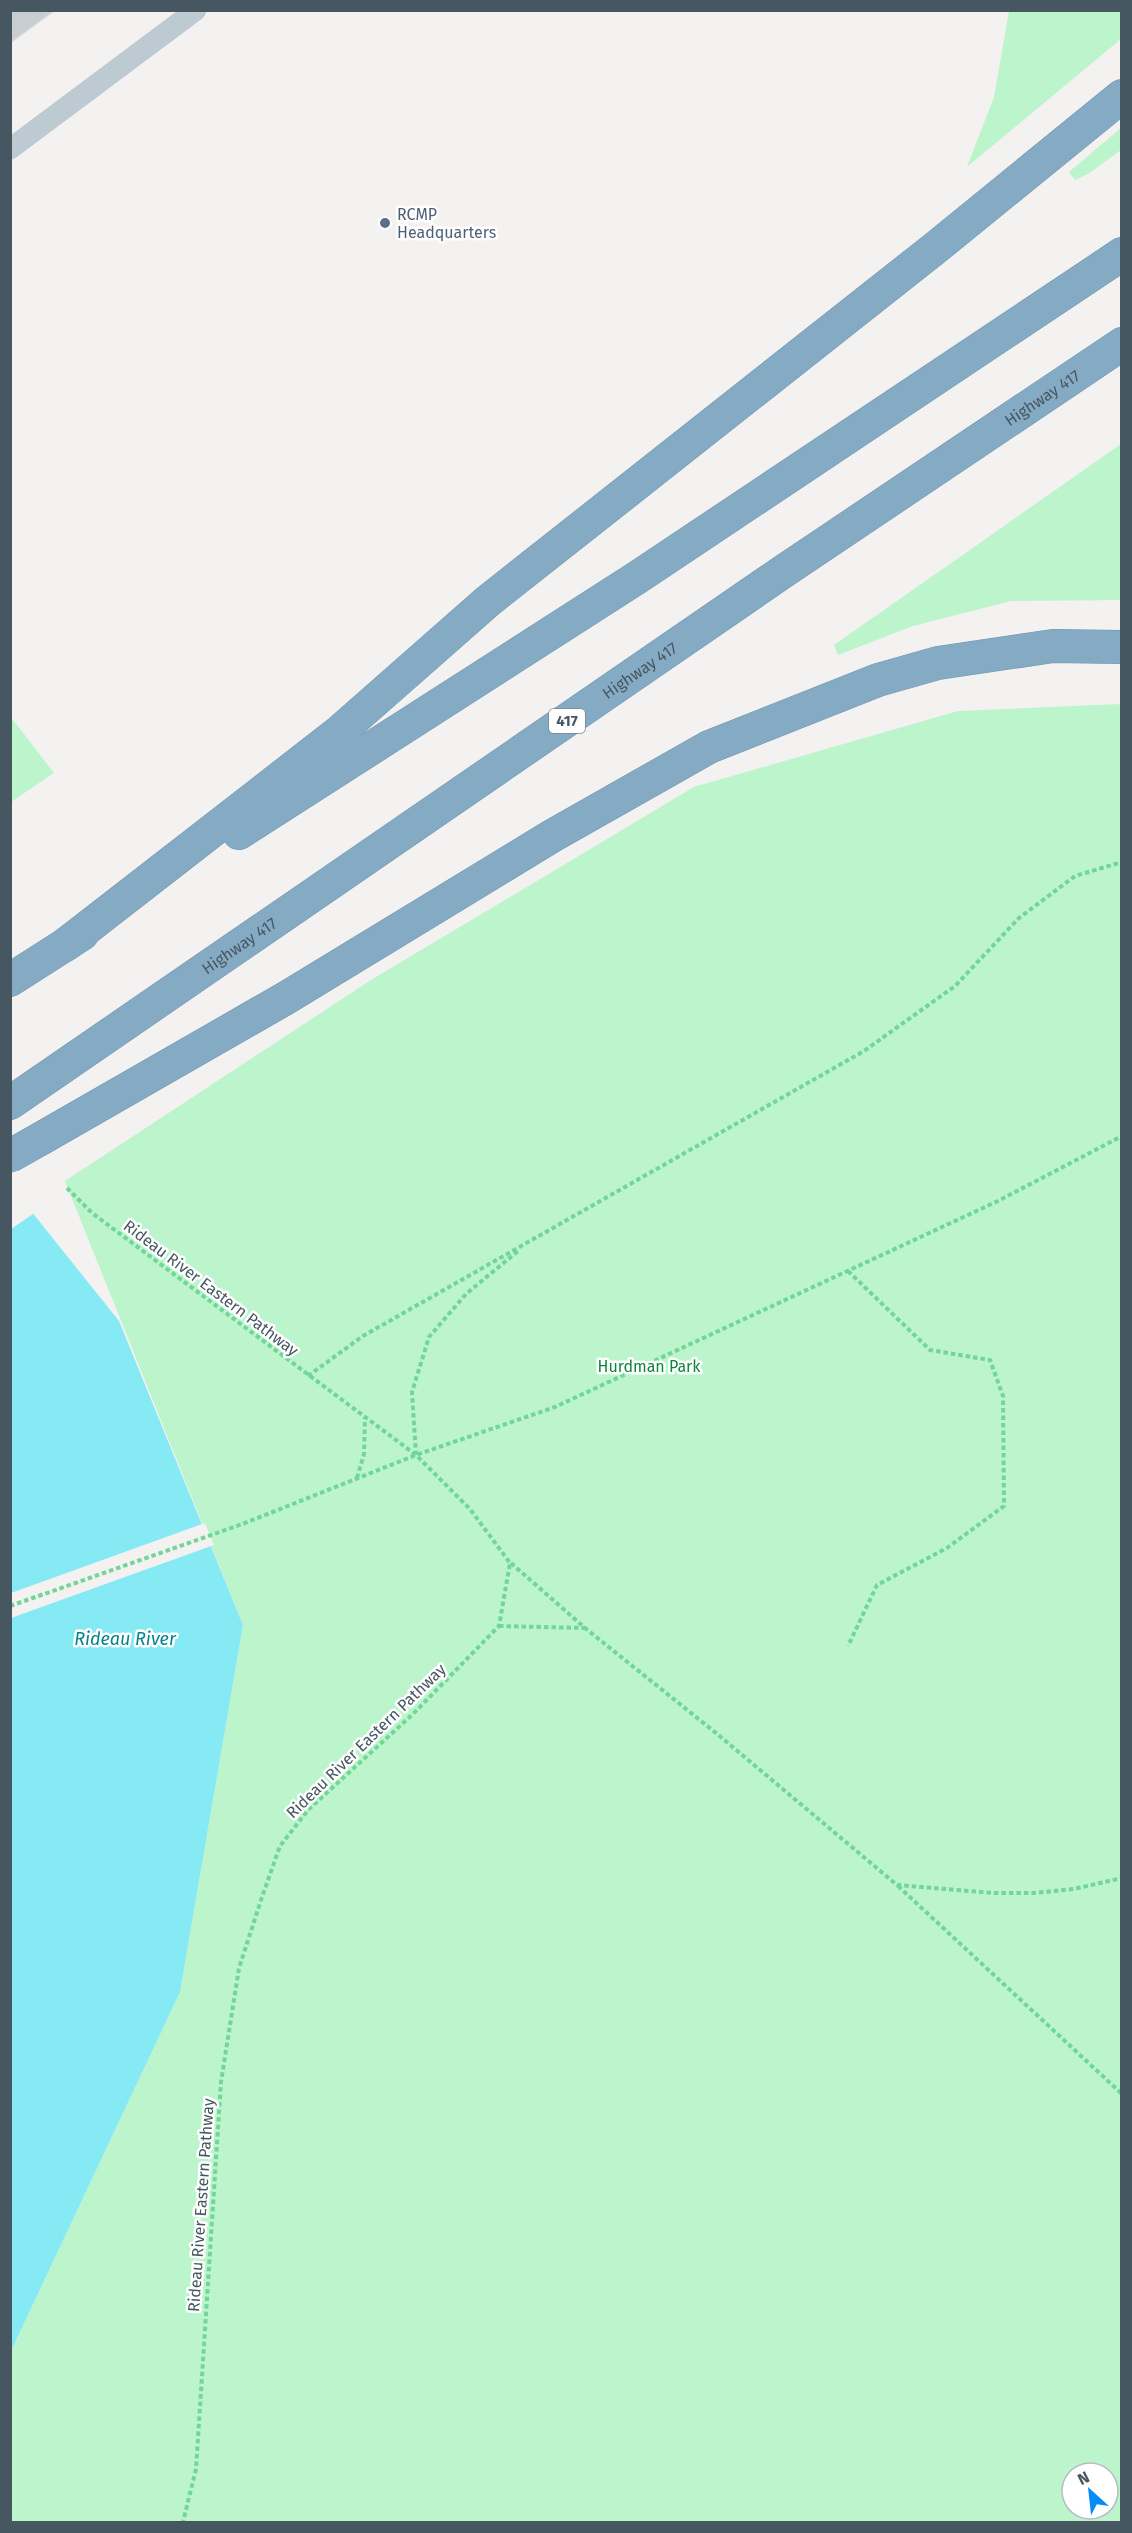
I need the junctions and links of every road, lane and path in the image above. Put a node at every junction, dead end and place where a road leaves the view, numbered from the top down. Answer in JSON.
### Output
{"nodes":[{"id":1,"x":196,"y":10,"type":"edge"},
{"id":2,"x":1122,"y":96,"type":"edge"},
{"id":3,"x":10,"y":150,"type":"edge"},
{"id":4,"x":1122,"y":254,"type":"edge"},
{"id":5,"x":1122,"y":344,"type":"edge"},
{"id":6,"x":1122,"y":647,"type":"edge"},
{"id":7,"x":1122,"y":862,"type":"edge"},
{"id":8,"x":65,"y":945,"type":"junction"},
{"id":9,"x":10,"y":980,"type":"edge"},
{"id":10,"x":13,"y":1102,"type":"edge"},
{"id":11,"x":1122,"y":1136,"type":"edge"},
{"id":12,"x":10,"y":1156,"type":"edge"},
{"id":13,"x":67,"y":1188,"type":"dead end"},
{"id":14,"x":528,"y":1243,"type":"junction"},
{"id":15,"x":848,"y":1271,"type":"junction"},
{"id":16,"x":308,"y":1376,"type":"junction"},
{"id":17,"x":365,"y":1416,"type":"junction"},
{"id":18,"x":416,"y":1455,"type":"junction"},
{"id":19,"x":357,"y":1478,"type":"junction"},
{"id":20,"x":510,"y":1563,"type":"junction"},
{"id":21,"x":10,"y":1606,"type":"edge"},
{"id":22,"x":499,"y":1626,"type":"junction"},
{"id":23,"x":585,"y":1628,"type":"junction"},
{"id":24,"x":848,"y":1646,"type":"dead end"},
{"id":25,"x":1122,"y":1878,"type":"edge"},
{"id":26,"x":897,"y":1885,"type":"junction"},
{"id":27,"x":1122,"y":2094,"type":"edge"},
{"id":28,"x":183,"y":2523,"type":"edge"}],
"edges":[{"from":1,"to":3,"type":"lane"},
{"from":2,"to":8,"type":"highway"},
{"from":4,"to":8,"type":"highway"},
{"from":5,"to":10,"type":"highway","name":"Highway 417","number":"417"},
{"from":6,"to":12,"type":"highway","bridge":true},
{"from":7,"to":14,"type":"path"},
{"from":8,"to":9,"type":"highway"},
{"from":11,"to":15,"type":"path"},
{"from":13,"to":16,"type":"path","name":"Rideau River Eastern Pathway"},
{"from":14,"to":16,"type":"path"},
{"from":14,"to":18,"type":"path"},
{"from":15,"to":18,"type":"path"},
{"from":15,"to":24,"type":"path"},
{"from":16,"to":17,"type":"path","name":"Rideau River Eastern Pathway"},
{"from":17,"to":18,"type":"path","name":"Rideau River Eastern Pathway"},
{"from":17,"to":19,"type":"path"},
{"from":18,"to":19,"type":"path"},
{"from":18,"to":20,"type":"path","name":"Rideau River Eastern Pathway"},
{"from":19,"to":21,"type":"path"},
{"from":20,"to":22,"type":"path"},
{"from":20,"to":23,"type":"path","name":"Rideau River Eastern Pathway"},
{"from":22,"to":23,"type":"path"},
{"from":22,"to":28,"type":"path","name":"Rideau River Eastern Pathway"},
{"from":23,"to":26,"type":"path","name":"Rideau River Eastern Pathway"},
{"from":25,"to":26,"type":"path"},
{"from":26,"to":27,"type":"path","name":"Rideau River Eastern Pathway"}]}
